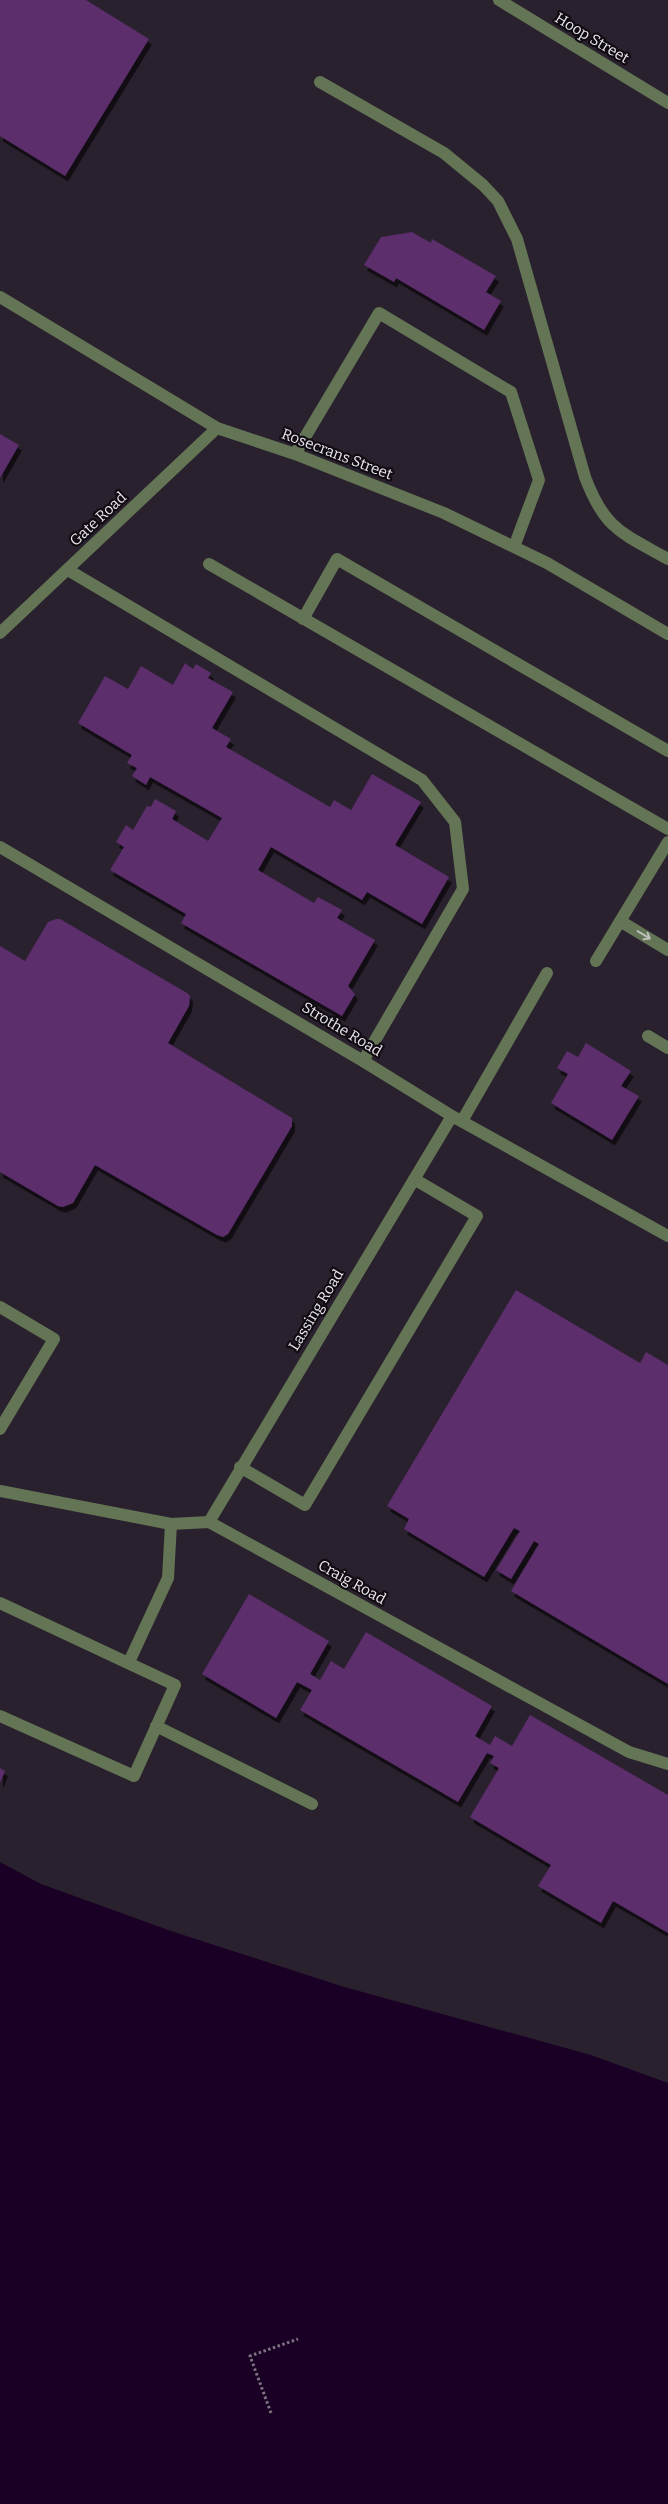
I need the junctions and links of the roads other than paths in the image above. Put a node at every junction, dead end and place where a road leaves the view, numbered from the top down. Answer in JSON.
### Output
{"nodes":[{"id":1,"x":499,"y":0,"type":"edge"},
{"id":2,"x":320,"y":82,"type":"dead end"},
{"id":3,"x":668,"y":103,"type":"edge"},
{"id":4,"x":0,"y":297,"type":"edge"},
{"id":5,"x":217,"y":428,"type":"junction"},
{"id":6,"x":294,"y":454,"type":"junction"},
{"id":7,"x":514,"y":546,"type":"junction"},
{"id":8,"x":668,"y":559,"type":"edge"},
{"id":9,"x":209,"y":564,"type":"dead end"},
{"id":10,"x":68,"y":570,"type":"junction"},
{"id":11,"x":303,"y":619,"type":"junction"},
{"id":12,"x":0,"y":633,"type":"edge"},
{"id":13,"x":668,"y":634,"type":"edge"},
{"id":14,"x":668,"y":751,"type":"edge"},
{"id":15,"x":668,"y":829,"type":"edge"},
{"id":16,"x":668,"y":842,"type":"edge"},
{"id":17,"x":0,"y":847,"type":"edge"},
{"id":18,"x":620,"y":921,"type":"junction"},
{"id":19,"x":668,"y":950,"type":"edge"},
{"id":20,"x":596,"y":961,"type":"dead end"},
{"id":21,"x":547,"y":973,"type":"dead end"},
{"id":22,"x":648,"y":1036,"type":"dead end"},
{"id":23,"x":668,"y":1048,"type":"edge"},
{"id":24,"x":363,"y":1061,"type":"junction"},
{"id":25,"x":457,"y":1118,"type":"junction"},
{"id":26,"x":414,"y":1179,"type":"junction"},
{"id":27,"x":668,"y":1236,"type":"edge"},
{"id":28,"x":0,"y":1307,"type":"edge"},
{"id":29,"x":0,"y":1429,"type":"edge"},
{"id":30,"x":240,"y":1468,"type":"junction"},
{"id":31,"x":0,"y":1491,"type":"edge"},
{"id":32,"x":209,"y":1522,"type":"junction"},
{"id":33,"x":171,"y":1524,"type":"junction"},
{"id":34,"x":0,"y":1603,"type":"edge"},
{"id":35,"x":129,"y":1662,"type":"junction"},
{"id":36,"x":0,"y":1716,"type":"edge"},
{"id":37,"x":156,"y":1726,"type":"junction"},
{"id":38,"x":668,"y":1764,"type":"edge"},
{"id":39,"x":312,"y":1804,"type":"dead end"}],
"edges":[{"from":1,"to":3,"type":"street","name":"Hoop Street"},
{"from":2,"to":8,"type":"street"},
{"from":4,"to":5,"type":"street","name":"Rosecrans Street"},
{"from":5,"to":6,"type":"street","name":"Rosecrans Street"},
{"from":5,"to":10,"type":"street","name":"Gate Road"},
{"from":6,"to":7,"type":"street","name":"Rosecrans Street"},
{"from":6,"to":7,"type":"street"},
{"from":7,"to":13,"type":"street","name":"Rosecrans Street"},
{"from":9,"to":11,"type":"street"},
{"from":10,"to":12,"type":"street","name":"Gate Road"},
{"from":10,"to":24,"type":"street"},
{"from":11,"to":14,"type":"street"},
{"from":11,"to":15,"type":"street"},
{"from":16,"to":18,"type":"street"},
{"from":17,"to":24,"type":"street","name":"Strothe Road"},
{"from":18,"to":19,"type":"street","one_way":true},
{"from":18,"to":20,"type":"street"},
{"from":21,"to":25,"type":"street","name":"Lassing Road"},
{"from":22,"to":23,"type":"street"},
{"from":24,"to":25,"type":"street","name":"Strothe Road"},
{"from":25,"to":26,"type":"street","name":"Lassing Road"},
{"from":25,"to":27,"type":"street","name":"Strothe Road"},
{"from":26,"to":30,"type":"street","name":"Lassing Road"},
{"from":26,"to":30,"type":"street"},
{"from":28,"to":29,"type":"street"},
{"from":30,"to":32,"type":"street","name":"Lassing Road"},
{"from":31,"to":33,"type":"street"},
{"from":32,"to":33,"type":"street"},
{"from":32,"to":38,"type":"street","name":"Craig Road"},
{"from":33,"to":35,"type":"street"},
{"from":34,"to":35,"type":"street"},
{"from":35,"to":37,"type":"street"},
{"from":36,"to":37,"type":"street"},
{"from":37,"to":39,"type":"street"}]}
